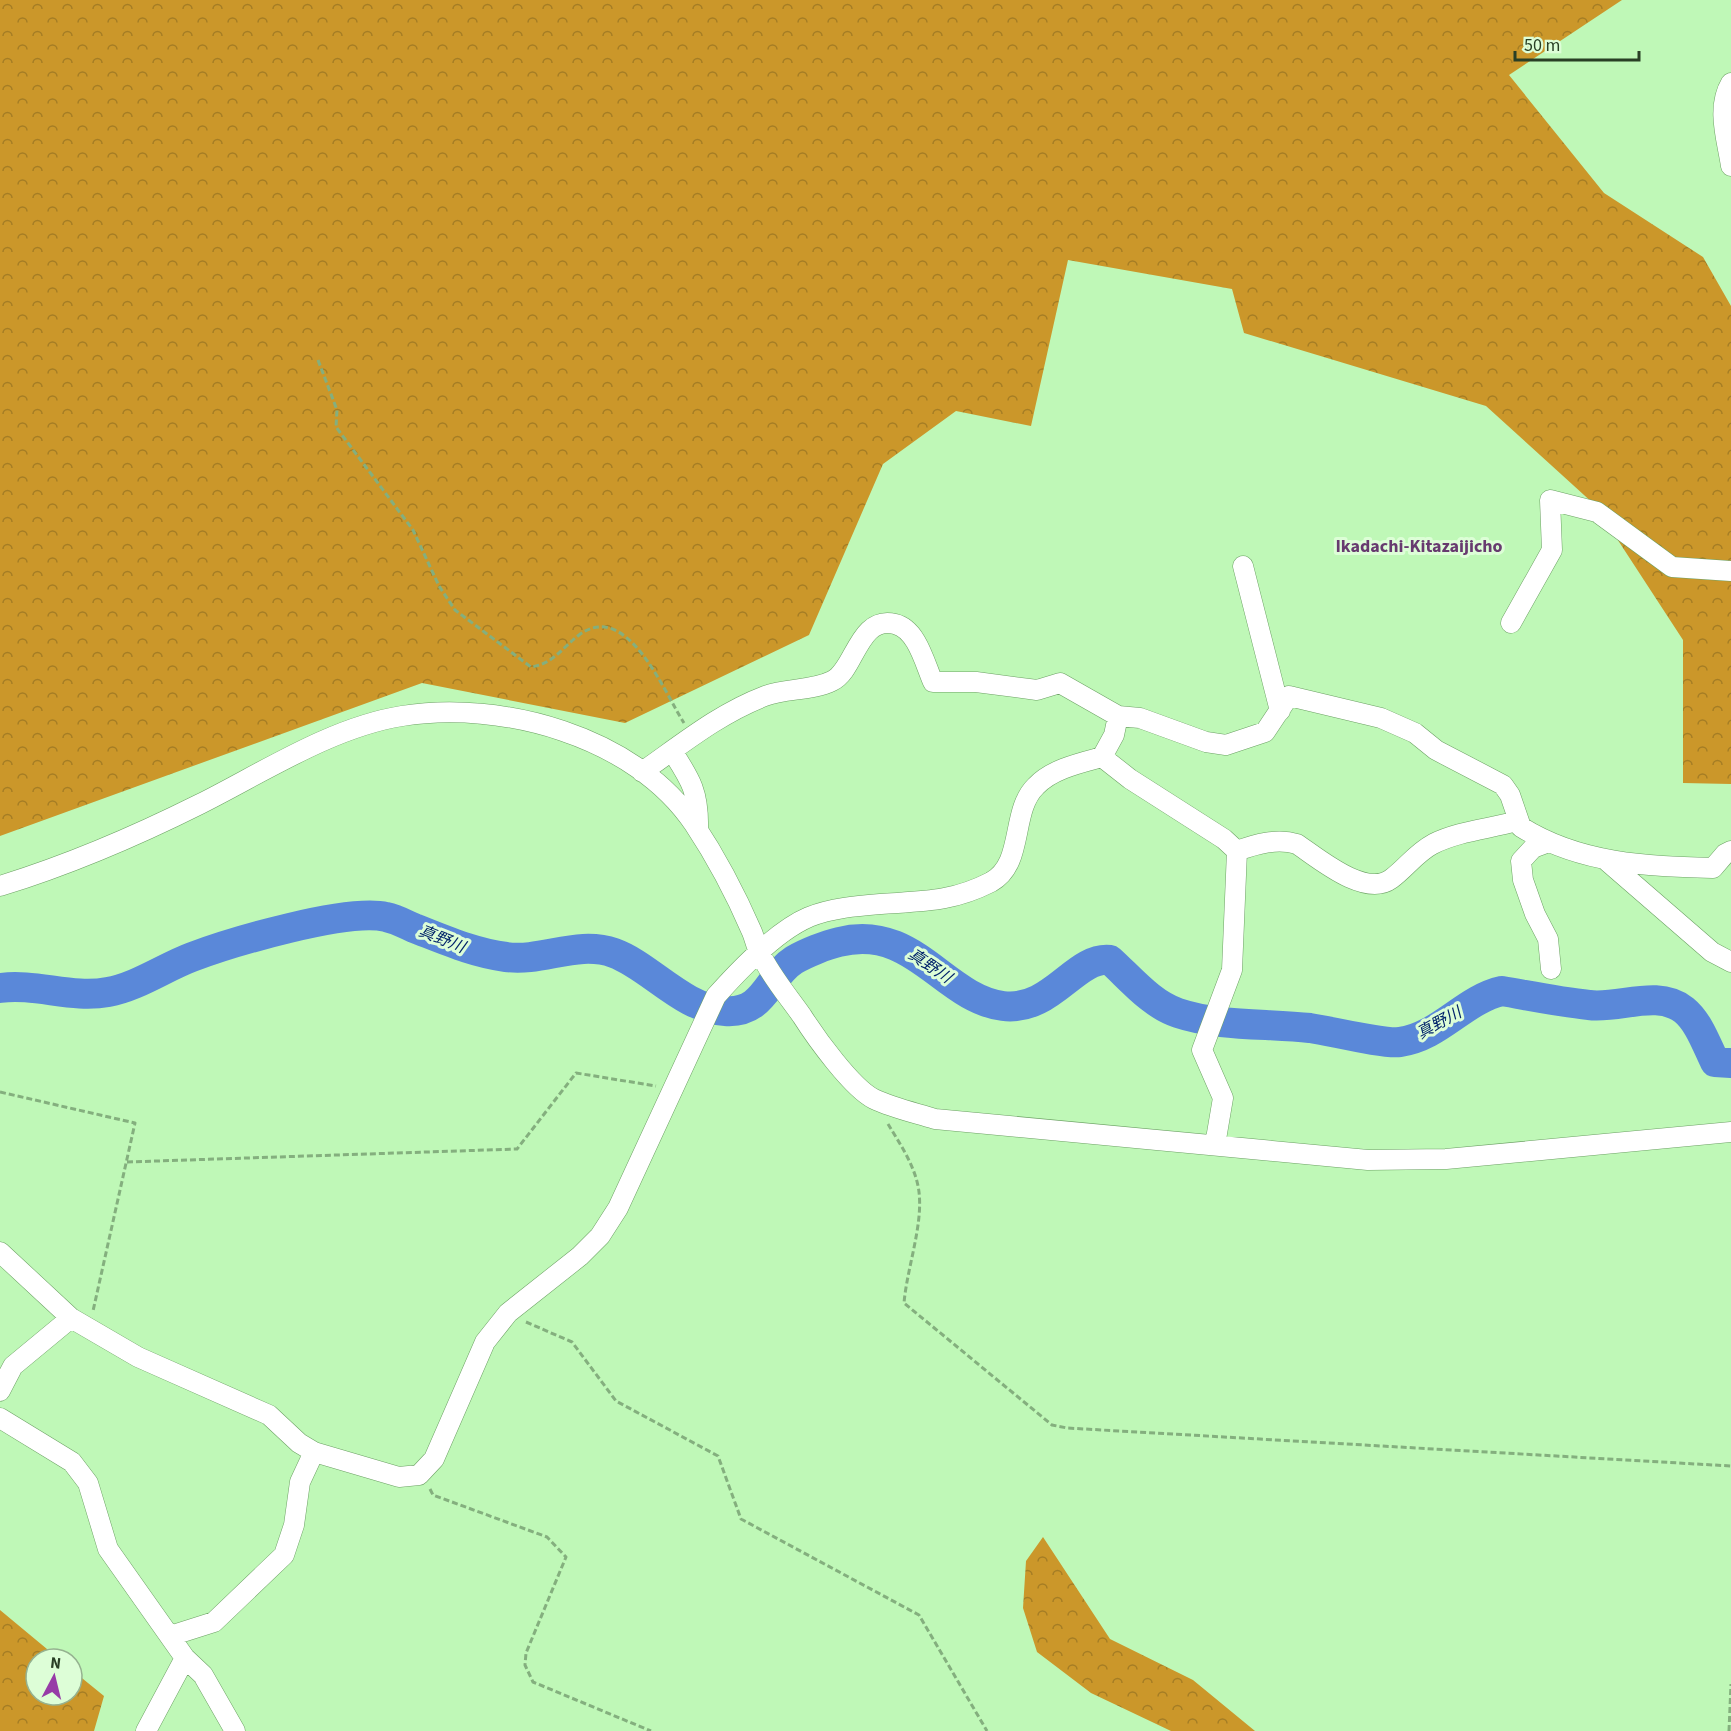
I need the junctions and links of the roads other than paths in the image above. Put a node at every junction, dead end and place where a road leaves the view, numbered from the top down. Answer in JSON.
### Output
{"nodes":[{"id":1,"x":1731,"y":83,"type":"edge"},
{"id":2,"x":1731,"y":166,"type":"edge"},
{"id":3,"x":1243,"y":566,"type":"dead end"},
{"id":4,"x":1731,"y":571,"type":"edge"},
{"id":5,"x":1511,"y":623,"type":"dead end"},
{"id":6,"x":1280,"y":711,"type":"junction"},
{"id":7,"x":1118,"y":716,"type":"junction"},
{"id":8,"x":672,"y":751,"type":"junction"},
{"id":9,"x":1102,"y":757,"type":"junction"},
{"id":10,"x":642,"y":772,"type":"junction"},
{"id":11,"x":1517,"y":821,"type":"junction"},
{"id":12,"x":698,"y":830,"type":"junction"},
{"id":13,"x":1549,"y":842,"type":"junction"},
{"id":14,"x":1237,"y":851,"type":"junction"},
{"id":15,"x":1731,"y":851,"type":"edge"},
{"id":16,"x":1607,"y":861,"type":"junction"},
{"id":17,"x":0,"y":886,"type":"edge"},
{"id":18,"x":760,"y":954,"type":"junction"},
{"id":19,"x":1731,"y":962,"type":"edge"},
{"id":20,"x":1551,"y":969,"type":"dead end"},
{"id":21,"x":1731,"y":1131,"type":"edge"},
{"id":22,"x":1215,"y":1145,"type":"junction"},
{"id":23,"x":0,"y":1252,"type":"edge"},
{"id":24,"x":71,"y":1318,"type":"junction"},
{"id":25,"x":0,"y":1391,"type":"edge"},
{"id":26,"x":4,"y":1425,"type":"edge"},
{"id":27,"x":314,"y":1452,"type":"junction"},
{"id":28,"x":170,"y":1636,"type":"junction"},
{"id":29,"x":184,"y":1658,"type":"junction"},
{"id":30,"x":146,"y":1731,"type":"edge"},
{"id":31,"x":235,"y":1731,"type":"edge"}],
"edges":[{"from":1,"to":2,"type":"street"},
{"from":3,"to":6,"type":"street"},
{"from":4,"to":5,"type":"street"},
{"from":6,"to":7,"type":"street"},
{"from":6,"to":11,"type":"street"},
{"from":7,"to":8,"type":"street"},
{"from":7,"to":9,"type":"street"},
{"from":8,"to":10,"type":"street"},
{"from":8,"to":12,"type":"street"},
{"from":9,"to":14,"type":"street"},
{"from":9,"to":18,"type":"street"},
{"from":10,"to":12,"type":"street"},
{"from":10,"to":17,"type":"street"},
{"from":11,"to":13,"type":"street"},
{"from":11,"to":14,"type":"street"},
{"from":12,"to":18,"type":"street"},
{"from":13,"to":16,"type":"street"},
{"from":13,"to":20,"type":"street"},
{"from":14,"to":22,"type":"street"},
{"from":15,"to":16,"type":"street"},
{"from":16,"to":19,"type":"street"},
{"from":18,"to":22,"type":"street"},
{"from":18,"to":27,"type":"street"},
{"from":21,"to":22,"type":"street"},
{"from":23,"to":24,"type":"street"},
{"from":24,"to":25,"type":"street"},
{"from":24,"to":27,"type":"street"},
{"from":26,"to":28,"type":"street"},
{"from":27,"to":28,"type":"street"},
{"from":28,"to":29,"type":"street"},
{"from":29,"to":30,"type":"street"},
{"from":29,"to":31,"type":"street"}]}
